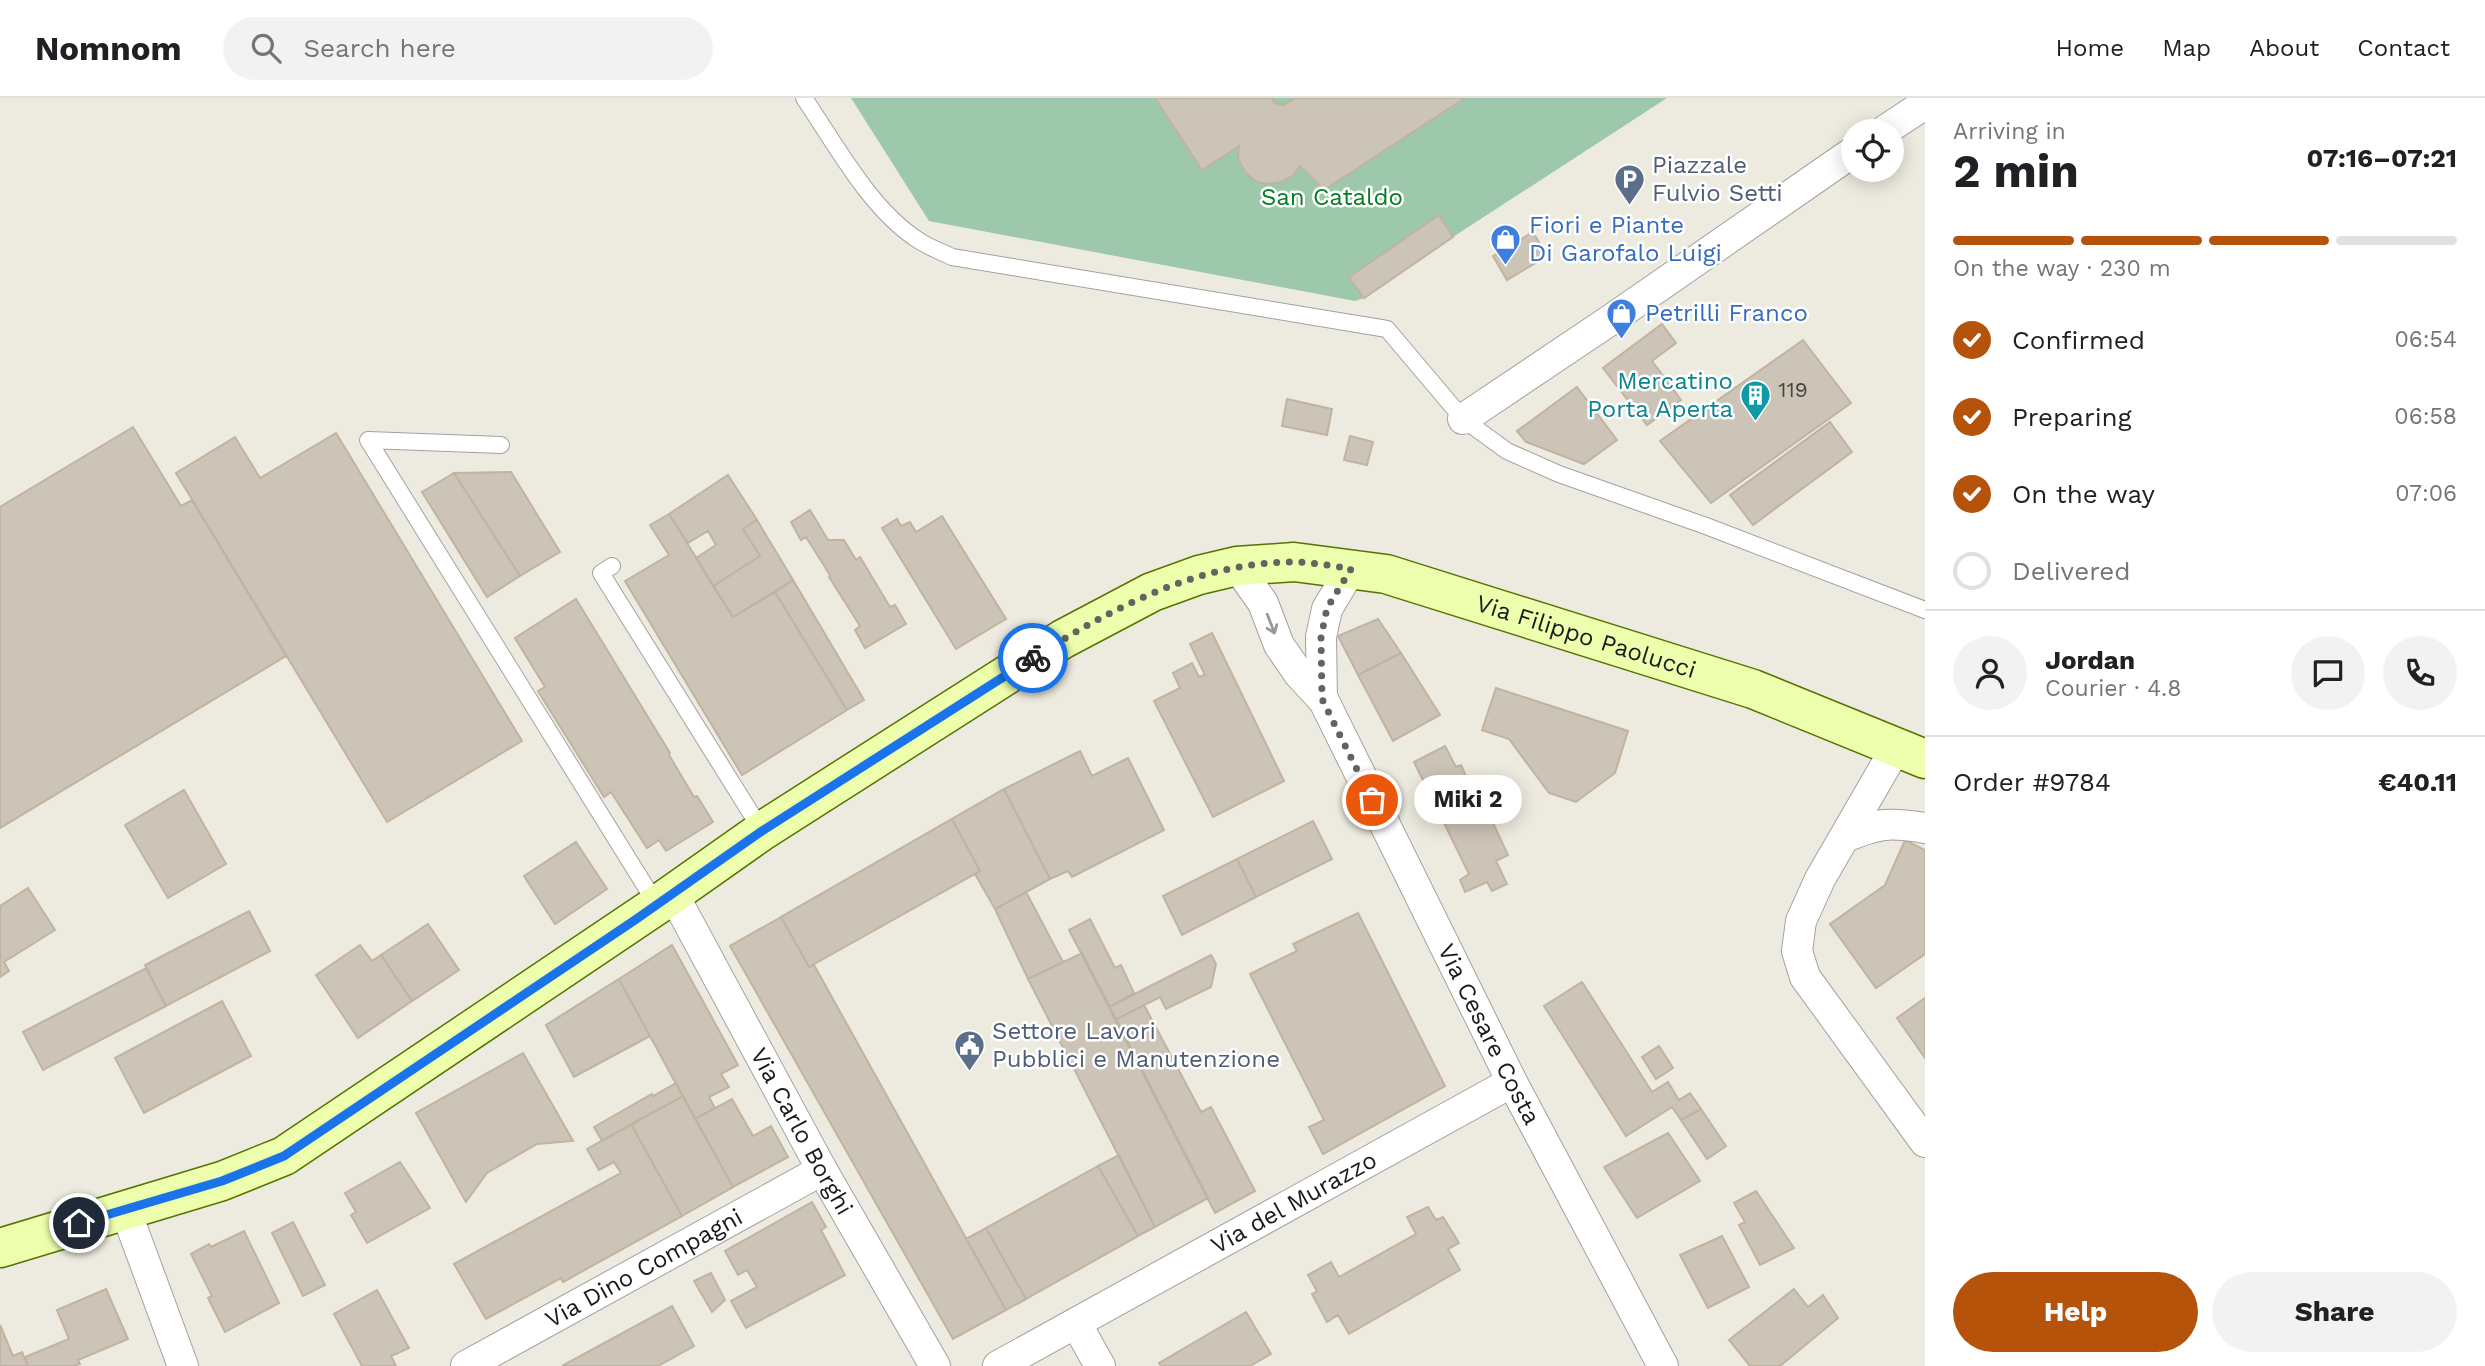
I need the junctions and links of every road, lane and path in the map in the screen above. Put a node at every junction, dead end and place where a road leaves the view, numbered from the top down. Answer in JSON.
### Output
{"nodes":[{"id":1,"x":804,"y":98,"type":"edge"},
{"id":2,"x":1925,"y":104,"type":"edge"},
{"id":3,"x":1902,"y":119,"type":"edge"},
{"id":4,"x":1841,"y":160,"type":"edge"},
{"id":5,"x":1463,"y":419,"type":"junction"},
{"id":6,"x":501,"y":445,"type":"dead end"},
{"id":7,"x":612,"y":566,"type":"dead end"},
{"id":8,"x":1237,"y":566,"type":"junction"},
{"id":9,"x":1351,"y":569,"type":"junction"},
{"id":10,"x":1925,"y":610,"type":"edge"},
{"id":11,"x":1322,"y":699,"type":"junction"},
{"id":12,"x":1911,"y":753,"type":"edge"},
{"id":13,"x":1925,"y":828,"type":"edge"},
{"id":14,"x":762,"y":831,"type":"junction"},
{"id":15,"x":1845,"y":837,"type":"junction"},
{"id":16,"x":665,"y":900,"type":"junction"},
{"id":17,"x":1512,"y":1082,"type":"junction"},
{"id":18,"x":1925,"y":1142,"type":"edge"},
{"id":19,"x":822,"y":1170,"type":"junction"},
{"id":20,"x":125,"y":1209,"type":"junction"},
{"id":21,"x":3,"y":1238,"type":"edge"},
{"id":22,"x":1076,"y":1323,"type":"junction"},
{"id":23,"x":183,"y":1366,"type":"edge"},
{"id":24,"x":466,"y":1366,"type":"edge"},
{"id":25,"x":934,"y":1366,"type":"edge"},
{"id":26,"x":998,"y":1366,"type":"edge"},
{"id":27,"x":1100,"y":1366,"type":"edge"},
{"id":28,"x":1663,"y":1366,"type":"edge"}],
"edges":[{"from":1,"to":5,"type":"lane"},
{"from":2,"to":3,"type":"street"},
{"from":4,"to":5,"type":"street"},
{"from":5,"to":10,"type":"lane"},
{"from":6,"to":16,"type":"lane"},
{"from":7,"to":14,"type":"lane"},
{"from":8,"to":9,"type":"street","name":"Via Filippo Paolucci"},
{"from":8,"to":11,"type":"street","name":"Via Cesare Costa","one_way":true},
{"from":8,"to":14,"type":"street","name":"Via Filippo Paolucci"},
{"from":9,"to":11,"type":"street","name":"Via Cesare Costa"},
{"from":9,"to":12,"type":"street","name":"Via Filippo Paolucci"},
{"from":11,"to":17,"type":"street","name":"Via Cesare Costa"},
{"from":12,"to":15,"type":"street"},
{"from":13,"to":15,"type":"street"},
{"from":14,"to":16,"type":"street","name":"Via Filippo Paolucci"},
{"from":15,"to":18,"type":"street"},
{"from":16,"to":19,"type":"street","name":"Via Carlo Borghi"},
{"from":16,"to":20,"type":"street","name":"Via Filippo Paolucci"},
{"from":17,"to":22,"type":"street","name":"Via del Murazzo"},
{"from":17,"to":28,"type":"street","name":"Via Cesare Costa"},
{"from":19,"to":24,"type":"street","name":"Via Dino Compagni"},
{"from":19,"to":25,"type":"street","name":"Via Carlo Borghi"},
{"from":20,"to":21,"type":"street","name":"Via Filippo Paolucci"},
{"from":20,"to":23,"type":"street"},
{"from":22,"to":26,"type":"street","name":"Via del Murazzo"},
{"from":22,"to":27,"type":"street"}]}
